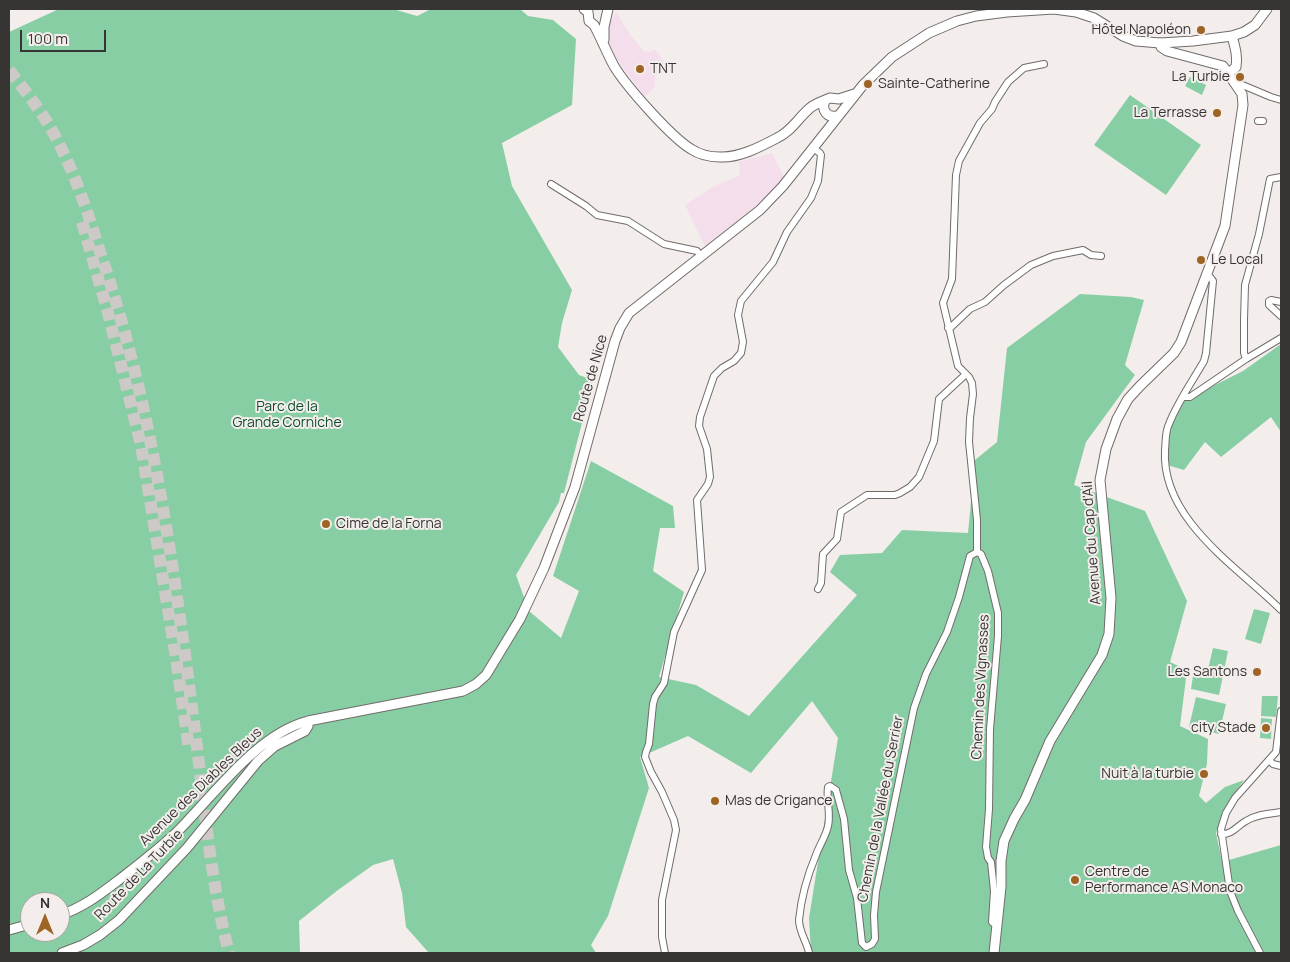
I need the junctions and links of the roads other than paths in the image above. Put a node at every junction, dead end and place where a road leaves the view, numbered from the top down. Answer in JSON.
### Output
{"nodes":[{"id":1,"x":1267,"y":9,"type":"edge"},
{"id":2,"x":587,"y":10,"type":"edge"},
{"id":3,"x":1060,"y":10,"type":"edge"},
{"id":4,"x":606,"y":13,"type":"edge"},
{"id":5,"x":594,"y":25,"type":"junction"},
{"id":6,"x":1232,"y":36,"type":"junction"},
{"id":7,"x":604,"y":42,"type":"junction"},
{"id":8,"x":1160,"y":43,"type":"junction"},
{"id":9,"x":1044,"y":64,"type":"dead end"},
{"id":10,"x":1227,"y":71,"type":"junction"},
{"id":11,"x":1236,"y":85,"type":"junction"},
{"id":12,"x":857,"y":92,"type":"junction"},
{"id":13,"x":839,"y":99,"type":"junction"},
{"id":14,"x":1281,"y":100,"type":"edge"},
{"id":15,"x":843,"y":108,"type":"junction"},
{"id":16,"x":828,"y":110,"type":"junction"},
{"id":17,"x":813,"y":148,"type":"junction"},
{"id":18,"x":1281,"y":177,"type":"edge"},
{"id":19,"x":551,"y":184,"type":"dead end"},
{"id":20,"x":701,"y":256,"type":"junction"},
{"id":21,"x":1101,"y":256,"type":"dead end"},
{"id":22,"x":1207,"y":275,"type":"junction"},
{"id":23,"x":1281,"y":302,"type":"edge"},
{"id":24,"x":1281,"y":316,"type":"edge"},
{"id":25,"x":948,"y":328,"type":"junction"},
{"id":26,"x":1281,"y":338,"type":"edge"},
{"id":27,"x":1246,"y":358,"type":"junction"},
{"id":28,"x":966,"y":374,"type":"junction"},
{"id":29,"x":1184,"y":396,"type":"junction"},
{"id":30,"x":977,"y":552,"type":"junction"},
{"id":31,"x":818,"y":589,"type":"dead end"},
{"id":32,"x":1281,"y":610,"type":"edge"},
{"id":33,"x":463,"y":691,"type":"joint"},
{"id":34,"x":1281,"y":712,"type":"edge"},
{"id":35,"x":308,"y":721,"type":"junction"},
{"id":36,"x":1269,"y":760,"type":"junction"},
{"id":37,"x":1281,"y":766,"type":"edge"},
{"id":38,"x":1281,"y":812,"type":"edge"},
{"id":39,"x":1221,"y":834,"type":"junction"},
{"id":40,"x":1001,"y":861,"type":"junction"},
{"id":41,"x":991,"y":862,"type":"junction"},
{"id":42,"x":70,"y":911,"type":"edge"},
{"id":43,"x":996,"y":925,"type":"junction"},
{"id":44,"x":62,"y":953,"type":"edge"},
{"id":45,"x":665,"y":953,"type":"edge"},
{"id":46,"x":808,"y":953,"type":"edge"},
{"id":47,"x":994,"y":953,"type":"edge"},
{"id":48,"x":1260,"y":953,"type":"edge"}],
"edges":[{"from":1,"to":6,"type":"main road"},
{"from":2,"to":5,"type":"main road"},
{"from":3,"to":8,"type":"main road"},
{"from":3,"to":12,"type":"main road"},
{"from":4,"to":5,"type":"main road"},
{"from":4,"to":7,"type":"main road"},
{"from":5,"to":7,"type":"main road"},
{"from":6,"to":8,"type":"main road"},
{"from":6,"to":10,"type":"main road"},
{"from":7,"to":16,"type":"main road"},
{"from":8,"to":10,"type":"main road"},
{"from":9,"to":25,"type":"street","name":"Chemin des Vignasses"},
{"from":10,"to":11,"type":"main road","name":"Avenue du Cap d'Ail"},
{"from":11,"to":14,"type":"street"},
{"from":11,"to":22,"type":"main road","name":"Avenue du Cap d'Ail"},
{"from":12,"to":13,"type":"main road"},
{"from":12,"to":15,"type":"main road"},
{"from":13,"to":15,"type":"main road"},
{"from":13,"to":16,"type":"main road"},
{"from":15,"to":16,"type":"main road","name":"Route de Nice"},
{"from":16,"to":17,"type":"main road","name":"Route de Nice"},
{"from":17,"to":20,"type":"main road","name":"Route de Nice"},
{"from":17,"to":45,"type":"street"},
{"from":18,"to":27,"type":"street"},
{"from":19,"to":20,"type":"street"},
{"from":20,"to":33,"type":"main road","name":"Route de Nice"},
{"from":21,"to":25,"type":"street"},
{"from":22,"to":29,"type":"street"},
{"from":22,"to":40,"type":"main road","name":"Avenue du Cap d'Ail"},
{"from":23,"to":24,"type":"street"},
{"from":25,"to":28,"type":"street","name":"Chemin des Vignasses"},
{"from":26,"to":27,"type":"street"},
{"from":27,"to":29,"type":"street"},
{"from":28,"to":30,"type":"street","name":"Chemin des Vignasses"},
{"from":28,"to":31,"type":"street"},
{"from":29,"to":32,"type":"street"},
{"from":30,"to":41,"type":"street","name":"Chemin des Vignasses"},
{"from":30,"to":46,"type":"street","name":"Chemin de la Vallée du Serrier"},
{"from":33,"to":35,"type":"main road","name":"Avenue des Diables Bleus"},
{"from":34,"to":36,"type":"street"},
{"from":35,"to":42,"type":"main road","name":"Avenue des Diables Bleus"},
{"from":35,"to":44,"type":"main road","name":"Route de La Turbie"},
{"from":36,"to":37,"type":"street"},
{"from":36,"to":39,"type":"street"},
{"from":38,"to":39,"type":"street"},
{"from":39,"to":48,"type":"street"},
{"from":40,"to":41,"type":"street"},
{"from":40,"to":43,"type":"main road","name":"Avenue du Cap d'Ail"},
{"from":41,"to":43,"type":"street","name":"Chemin des Vignasses"},
{"from":43,"to":47,"type":"main road","name":"Avenue du Cap d'Ail"}]}
